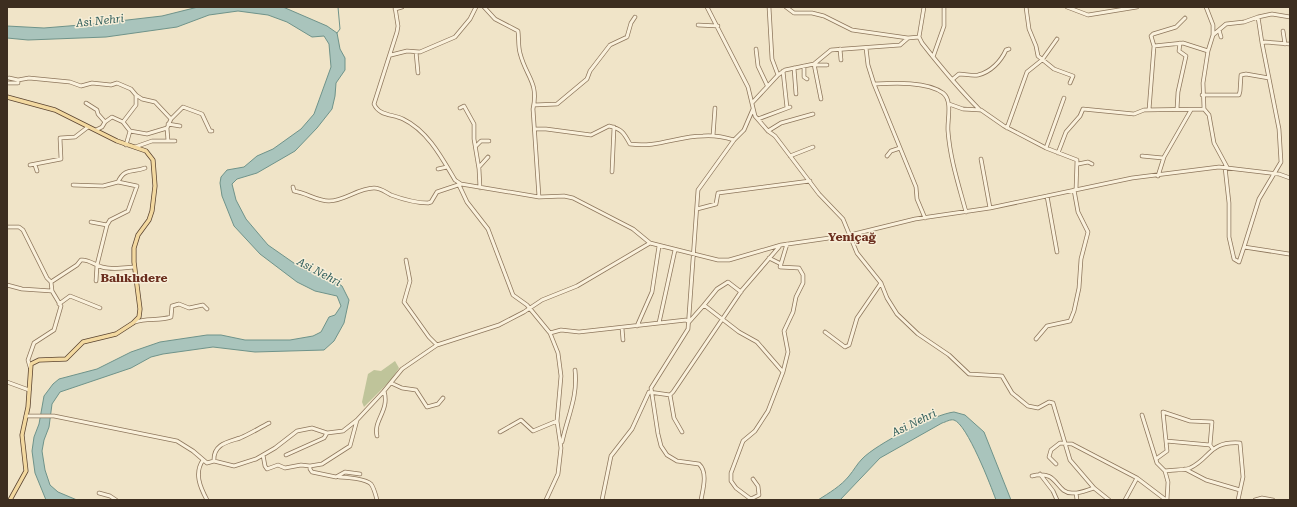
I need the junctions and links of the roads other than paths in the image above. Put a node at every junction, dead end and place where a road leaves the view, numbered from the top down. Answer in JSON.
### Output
{"nodes":[{"id":1,"x":402,"y":7,"type":"edge"},
{"id":2,"x":476,"y":7,"type":"edge"},
{"id":3,"x":484,"y":7,"type":"edge"},
{"id":4,"x":707,"y":7,"type":"edge"},
{"id":5,"x":768,"y":7,"type":"edge"},
{"id":6,"x":786,"y":7,"type":"edge"},
{"id":7,"x":924,"y":7,"type":"edge"},
{"id":8,"x":944,"y":7,"type":"edge"},
{"id":9,"x":1026,"y":7,"type":"edge"},
{"id":10,"x":1066,"y":7,"type":"edge"},
{"id":11,"x":1136,"y":7,"type":"edge"},
{"id":12,"x":1206,"y":7,"type":"edge"},
{"id":13,"x":395,"y":8,"type":"edge"},
{"id":14,"x":1258,"y":16,"type":"junction"},
{"id":15,"x":635,"y":17,"type":"dead end"},
{"id":16,"x":1290,"y":17,"type":"edge"},
{"id":17,"x":1185,"y":18,"type":"dead end"},
{"id":18,"x":698,"y":25,"type":"dead end"},
{"id":19,"x":718,"y":26,"type":"junction"},
{"id":20,"x":1224,"y":26,"type":"junction"},
{"id":21,"x":1207,"y":29,"type":"dead end"},
{"id":22,"x":1213,"y":29,"type":"junction"},
{"id":23,"x":1228,"y":29,"type":"dead end"},
{"id":24,"x":1219,"y":30,"type":"junction"},
{"id":25,"x":1283,"y":31,"type":"dead end"},
{"id":26,"x":1213,"y":35,"type":"junction"},
{"id":27,"x":919,"y":37,"type":"junction"},
{"id":28,"x":1222,"y":37,"type":"dead end"},
{"id":29,"x":908,"y":38,"type":"junction"},
{"id":30,"x":1057,"y":39,"type":"dead end"},
{"id":31,"x":1180,"y":43,"type":"junction"},
{"id":32,"x":1262,"y":43,"type":"junction"},
{"id":33,"x":1285,"y":44,"type":"junction"},
{"id":34,"x":1290,"y":44,"type":"edge"},
{"id":35,"x":1154,"y":46,"type":"junction"},
{"id":36,"x":866,"y":48,"type":"junction"},
{"id":37,"x":756,"y":49,"type":"dead end"},
{"id":38,"x":840,"y":49,"type":"junction"},
{"id":39,"x":1009,"y":49,"type":"dead end"},
{"id":40,"x":1208,"y":50,"type":"junction"},
{"id":41,"x":416,"y":52,"type":"junction"},
{"id":42,"x":391,"y":54,"type":"junction"},
{"id":43,"x":933,"y":56,"type":"junction"},
{"id":44,"x":841,"y":60,"type":"dead end"},
{"id":45,"x":1042,"y":60,"type":"junction"},
{"id":46,"x":814,"y":64,"type":"junction"},
{"id":47,"x":827,"y":65,"type":"dead end"},
{"id":48,"x":804,"y":66,"type":"junction"},
{"id":49,"x":794,"y":68,"type":"junction"},
{"id":50,"x":783,"y":71,"type":"junction"},
{"id":51,"x":418,"y":72,"type":"dead end"},
{"id":52,"x":778,"y":75,"type":"junction"},
{"id":53,"x":9,"y":78,"type":"dead end"},
{"id":54,"x":807,"y":78,"type":"dead end"},
{"id":55,"x":1269,"y":78,"type":"junction"},
{"id":56,"x":953,"y":79,"type":"junction"},
{"id":57,"x":18,"y":80,"type":"junction"},
{"id":58,"x":7,"y":83,"type":"edge"},
{"id":59,"x":1070,"y":83,"type":"dead end"},
{"id":60,"x":874,"y":84,"type":"junction"},
{"id":61,"x":767,"y":85,"type":"junction"},
{"id":62,"x":796,"y":94,"type":"dead end"},
{"id":63,"x":136,"y":95,"type":"junction"},
{"id":64,"x":1202,"y":95,"type":"junction"},
{"id":65,"x":7,"y":97,"type":"edge"},
{"id":66,"x":1064,"y":98,"type":"dead end"},
{"id":67,"x":821,"y":99,"type":"dead end"},
{"id":68,"x":86,"y":103,"type":"dead end"},
{"id":69,"x":752,"y":103,"type":"junction"},
{"id":70,"x":949,"y":104,"type":"junction"},
{"id":71,"x":534,"y":105,"type":"junction"},
{"id":72,"x":460,"y":108,"type":"dead end"},
{"id":73,"x":715,"y":108,"type":"dead end"},
{"id":74,"x":753,"y":109,"type":"junction"},
{"id":75,"x":1178,"y":109,"type":"junction"},
{"id":76,"x":1204,"y":109,"type":"junction"},
{"id":77,"x":980,"y":110,"type":"junction"},
{"id":78,"x":1149,"y":110,"type":"junction"},
{"id":79,"x":1191,"y":110,"type":"junction"},
{"id":80,"x":813,"y":114,"type":"dead end"},
{"id":81,"x":171,"y":118,"type":"junction"},
{"id":82,"x":758,"y":119,"type":"junction"},
{"id":83,"x":105,"y":122,"type":"junction"},
{"id":84,"x":122,"y":122,"type":"junction"},
{"id":85,"x":168,"y":126,"type":"junction"},
{"id":86,"x":180,"y":126,"type":"dead end"},
{"id":87,"x":88,"y":127,"type":"junction"},
{"id":88,"x":614,"y":127,"type":"junction"},
{"id":89,"x":1007,"y":128,"type":"junction"},
{"id":90,"x":535,"y":129,"type":"junction"},
{"id":91,"x":96,"y":130,"type":"junction"},
{"id":92,"x":130,"y":131,"type":"junction"},
{"id":93,"x":212,"y":131,"type":"dead end"},
{"id":94,"x":768,"y":131,"type":"junction"},
{"id":95,"x":713,"y":136,"type":"junction"},
{"id":96,"x":734,"y":140,"type":"junction"},
{"id":97,"x":168,"y":141,"type":"junction"},
{"id":98,"x":175,"y":141,"type":"dead end"},
{"id":99,"x":489,"y":141,"type":"dead end"},
{"id":100,"x":126,"y":145,"type":"junction"},
{"id":101,"x":476,"y":146,"type":"junction"},
{"id":102,"x":135,"y":147,"type":"junction"},
{"id":103,"x":813,"y":147,"type":"dead end"},
{"id":104,"x":900,"y":148,"type":"junction"},
{"id":105,"x":1046,"y":148,"type":"junction"},
{"id":106,"x":1058,"y":154,"type":"junction"},
{"id":107,"x":790,"y":156,"type":"junction"},
{"id":108,"x":887,"y":156,"type":"dead end"},
{"id":109,"x":1142,"y":156,"type":"dead end"},
{"id":110,"x":488,"y":157,"type":"dead end"},
{"id":111,"x":1163,"y":158,"type":"junction"},
{"id":112,"x":981,"y":159,"type":"dead end"},
{"id":113,"x":1078,"y":164,"type":"junction"},
{"id":114,"x":1092,"y":164,"type":"dead end"},
{"id":115,"x":30,"y":165,"type":"dead end"},
{"id":116,"x":35,"y":165,"type":"junction"},
{"id":117,"x":447,"y":167,"type":"junction"},
{"id":118,"x":479,"y":167,"type":"junction"},
{"id":119,"x":1226,"y":167,"type":"junction"},
{"id":120,"x":145,"y":168,"type":"dead end"},
{"id":121,"x":438,"y":169,"type":"dead end"},
{"id":122,"x":36,"y":171,"type":"dead end"},
{"id":123,"x":612,"y":172,"type":"dead end"},
{"id":124,"x":1275,"y":173,"type":"junction"},
{"id":125,"x":1158,"y":176,"type":"junction"},
{"id":126,"x":1290,"y":178,"type":"edge"},
{"id":127,"x":810,"y":181,"type":"junction"},
{"id":128,"x":118,"y":182,"type":"junction"},
{"id":129,"x":73,"y":185,"type":"dead end"},
{"id":130,"x":460,"y":185,"type":"junction"},
{"id":131,"x":293,"y":187,"type":"dead end"},
{"id":132,"x":480,"y":188,"type":"junction"},
{"id":133,"x":1075,"y":190,"type":"junction"},
{"id":134,"x":1047,"y":196,"type":"junction"},
{"id":135,"x":539,"y":197,"type":"junction"},
{"id":136,"x":990,"y":208,"type":"junction"},
{"id":137,"x":697,"y":209,"type":"junction"},
{"id":138,"x":966,"y":212,"type":"junction"},
{"id":139,"x":925,"y":218,"type":"junction"},
{"id":140,"x":91,"y":222,"type":"dead end"},
{"id":141,"x":107,"y":225,"type":"junction"},
{"id":142,"x":7,"y":226,"type":"edge"},
{"id":143,"x":850,"y":235,"type":"junction"},
{"id":144,"x":650,"y":243,"type":"junction"},
{"id":145,"x":787,"y":244,"type":"junction"},
{"id":146,"x":660,"y":246,"type":"junction"},
{"id":147,"x":778,"y":247,"type":"junction"},
{"id":148,"x":1244,"y":247,"type":"junction"},
{"id":149,"x":675,"y":250,"type":"junction"},
{"id":150,"x":1057,"y":252,"type":"dead end"},
{"id":151,"x":694,"y":254,"type":"junction"},
{"id":152,"x":1289,"y":254,"type":"dead end"},
{"id":153,"x":769,"y":258,"type":"junction"},
{"id":154,"x":406,"y":260,"type":"dead end"},
{"id":155,"x":781,"y":264,"type":"junction"},
{"id":156,"x":97,"y":265,"type":"junction"},
{"id":157,"x":134,"y":267,"type":"junction"},
{"id":158,"x":96,"y":280,"type":"dead end"},
{"id":159,"x":51,"y":282,"type":"junction"},
{"id":160,"x":881,"y":284,"type":"junction"},
{"id":161,"x":7,"y":285,"type":"edge"},
{"id":162,"x":52,"y":291,"type":"junction"},
{"id":163,"x":741,"y":292,"type":"junction"},
{"id":164,"x":59,"y":304,"type":"junction"},
{"id":165,"x":704,"y":305,"type":"junction"},
{"id":166,"x":100,"y":308,"type":"dead end"},
{"id":167,"x":530,"y":308,"type":"junction"},
{"id":168,"x":207,"y":309,"type":"dead end"},
{"id":169,"x":722,"y":318,"type":"junction"},
{"id":170,"x":135,"y":322,"type":"junction"},
{"id":171,"x":689,"y":322,"type":"junction"},
{"id":172,"x":659,"y":323,"type":"junction"},
{"id":173,"x":637,"y":326,"type":"junction"},
{"id":174,"x":622,"y":328,"type":"junction"},
{"id":175,"x":825,"y":332,"type":"dead end"},
{"id":176,"x":550,"y":334,"type":"junction"},
{"id":177,"x":1036,"y":339,"type":"dead end"},
{"id":178,"x":623,"y":340,"type":"dead end"},
{"id":179,"x":438,"y":345,"type":"junction"},
{"id":180,"x":30,"y":367,"type":"junction"},
{"id":181,"x":575,"y":370,"type":"dead end"},
{"id":182,"x":783,"y":372,"type":"junction"},
{"id":183,"x":7,"y":382,"type":"edge"},
{"id":184,"x":391,"y":383,"type":"junction"},
{"id":185,"x":29,"y":390,"type":"junction"},
{"id":186,"x":384,"y":391,"type":"junction"},
{"id":187,"x":652,"y":392,"type":"junction"},
{"id":188,"x":670,"y":395,"type":"junction"},
{"id":189,"x":443,"y":398,"type":"dead end"},
{"id":190,"x":1142,"y":415,"type":"dead end"},
{"id":191,"x":28,"y":416,"type":"junction"},
{"id":192,"x":357,"y":420,"type":"junction"},
{"id":193,"x":557,"y":421,"type":"junction"},
{"id":194,"x":269,"y":423,"type":"dead end"},
{"id":195,"x":500,"y":432,"type":"dead end"},
{"id":196,"x":682,"y":432,"type":"dead end"},
{"id":197,"x":327,"y":434,"type":"junction"},
{"id":198,"x":377,"y":436,"type":"dead end"},
{"id":199,"x":1166,"y":441,"type":"junction"},
{"id":200,"x":1064,"y":442,"type":"junction"},
{"id":201,"x":562,"y":444,"type":"junction"},
{"id":202,"x":1210,"y":445,"type":"junction"},
{"id":203,"x":1213,"y":449,"type":"junction"},
{"id":204,"x":263,"y":455,"type":"junction"},
{"id":205,"x":286,"y":455,"type":"dead end"},
{"id":206,"x":1156,"y":459,"type":"junction"},
{"id":207,"x":203,"y":460,"type":"junction"},
{"id":208,"x":214,"y":461,"type":"junction"},
{"id":209,"x":1056,"y":464,"type":"dead end"},
{"id":210,"x":310,"y":466,"type":"junction"},
{"id":211,"x":1185,"y":470,"type":"junction"},
{"id":212,"x":1165,"y":471,"type":"junction"},
{"id":213,"x":360,"y":474,"type":"dead end"},
{"id":214,"x":1040,"y":474,"type":"junction"},
{"id":215,"x":1032,"y":476,"type":"dead end"},
{"id":216,"x":339,"y":477,"type":"junction"},
{"id":217,"x":1137,"y":478,"type":"junction"},
{"id":218,"x":753,"y":479,"type":"dead end"},
{"id":219,"x":1094,"y":488,"type":"junction"},
{"id":220,"x":1240,"y":490,"type":"junction"},
{"id":221,"x":99,"y":493,"type":"dead end"},
{"id":222,"x":1076,"y":493,"type":"junction"},
{"id":223,"x":10,"y":500,"type":"edge"},
{"id":224,"x":116,"y":500,"type":"edge"},
{"id":225,"x":207,"y":500,"type":"edge"},
{"id":226,"x":377,"y":500,"type":"edge"},
{"id":227,"x":546,"y":500,"type":"edge"},
{"id":228,"x":602,"y":500,"type":"edge"},
{"id":229,"x":701,"y":500,"type":"edge"},
{"id":230,"x":750,"y":500,"type":"edge"},
{"id":231,"x":1057,"y":500,"type":"edge"},
{"id":232,"x":1077,"y":500,"type":"edge"},
{"id":233,"x":1109,"y":500,"type":"edge"},
{"id":234,"x":1125,"y":500,"type":"edge"},
{"id":235,"x":1167,"y":500,"type":"edge"},
{"id":236,"x":1238,"y":500,"type":"edge"},
{"id":237,"x":1255,"y":500,"type":"edge"},
{"id":238,"x":1273,"y":500,"type":"edge"}],
"edges":[{"from":1,"to":13,"type":"street"},
{"from":2,"to":41,"type":"street"},
{"from":3,"to":71,"type":"street"},
{"from":4,"to":19,"type":"street"},
{"from":5,"to":52,"type":"street"},
{"from":6,"to":29,"type":"street"},
{"from":7,"to":27,"type":"street"},
{"from":8,"to":43,"type":"street"},
{"from":9,"to":45,"type":"street"},
{"from":10,"to":11,"type":"street"},
{"from":12,"to":22,"type":"street"},
{"from":13,"to":42,"type":"street"},
{"from":14,"to":16,"type":"street"},
{"from":14,"to":20,"type":"street"},
{"from":14,"to":32,"type":"street"},
{"from":15,"to":71,"type":"street"},
{"from":17,"to":35,"type":"street"},
{"from":18,"to":19,"type":"street"},
{"from":19,"to":69,"type":"street"},
{"from":20,"to":23,"type":"street"},
{"from":20,"to":24,"type":"street"},
{"from":21,"to":22,"type":"street"},
{"from":22,"to":26,"type":"street"},
{"from":24,"to":26,"type":"street"},
{"from":24,"to":28,"type":"street"},
{"from":25,"to":33,"type":"street"},
{"from":26,"to":40,"type":"street"},
{"from":27,"to":29,"type":"street"},
{"from":27,"to":43,"type":"street"},
{"from":29,"to":36,"type":"street"},
{"from":30,"to":45,"type":"street"},
{"from":31,"to":35,"type":"street"},
{"from":31,"to":40,"type":"street"},
{"from":31,"to":75,"type":"street"},
{"from":32,"to":33,"type":"street"},
{"from":32,"to":55,"type":"street"},
{"from":33,"to":34,"type":"street"},
{"from":35,"to":78,"type":"street"},
{"from":36,"to":38,"type":"street"},
{"from":36,"to":60,"type":"street"},
{"from":37,"to":61,"type":"street"},
{"from":38,"to":44,"type":"street"},
{"from":38,"to":46,"type":"street"},
{"from":39,"to":56,"type":"street"},
{"from":40,"to":64,"type":"street"},
{"from":41,"to":42,"type":"street"},
{"from":41,"to":51,"type":"street"},
{"from":42,"to":117,"type":"street"},
{"from":43,"to":56,"type":"street"},
{"from":45,"to":59,"type":"street"},
{"from":45,"to":89,"type":"street"},
{"from":46,"to":47,"type":"street"},
{"from":46,"to":48,"type":"street"},
{"from":46,"to":67,"type":"street"},
{"from":48,"to":49,"type":"street"},
{"from":48,"to":54,"type":"street"},
{"from":49,"to":50,"type":"street"},
{"from":49,"to":62,"type":"street"},
{"from":50,"to":52,"type":"street"},
{"from":50,"to":82,"type":"street"},
{"from":52,"to":61,"type":"street"},
{"from":53,"to":57,"type":"street"},
{"from":55,"to":64,"type":"street"},
{"from":55,"to":124,"type":"street"},
{"from":56,"to":77,"type":"street"},
{"from":57,"to":58,"type":"street"},
{"from":57,"to":63,"type":"street"},
{"from":60,"to":70,"type":"street"},
{"from":60,"to":104,"type":"street"},
{"from":61,"to":69,"type":"street"},
{"from":63,"to":81,"type":"street"},
{"from":63,"to":84,"type":"street"},
{"from":64,"to":76,"type":"street"},
{"from":65,"to":87,"type":"main road"},
{"from":66,"to":105,"type":"street"},
{"from":68,"to":83,"type":"street"},
{"from":69,"to":74,"type":"street"},
{"from":70,"to":77,"type":"street"},
{"from":70,"to":138,"type":"street"},
{"from":71,"to":90,"type":"street"},
{"from":72,"to":101,"type":"street"},
{"from":73,"to":95,"type":"street"},
{"from":74,"to":82,"type":"street"},
{"from":74,"to":96,"type":"street"},
{"from":75,"to":78,"type":"street"},
{"from":75,"to":79,"type":"street"},
{"from":76,"to":79,"type":"street"},
{"from":76,"to":119,"type":"street"},
{"from":77,"to":89,"type":"street"},
{"from":78,"to":106,"type":"street"},
{"from":79,"to":111,"type":"street"},
{"from":80,"to":94,"type":"street"},
{"from":81,"to":85,"type":"street"},
{"from":81,"to":93,"type":"street"},
{"from":82,"to":94,"type":"street"},
{"from":83,"to":84,"type":"street"},
{"from":83,"to":91,"type":"street"},
{"from":84,"to":92,"type":"street"},
{"from":85,"to":86,"type":"street"},
{"from":85,"to":92,"type":"street"},
{"from":85,"to":97,"type":"street"},
{"from":87,"to":91,"type":"main road"},
{"from":87,"to":116,"type":"street"},
{"from":88,"to":90,"type":"street"},
{"from":88,"to":95,"type":"street"},
{"from":88,"to":123,"type":"street"},
{"from":89,"to":105,"type":"street"},
{"from":90,"to":135,"type":"street"},
{"from":91,"to":100,"type":"main road"},
{"from":92,"to":100,"type":"street"},
{"from":94,"to":107,"type":"street"},
{"from":95,"to":96,"type":"street"},
{"from":96,"to":137,"type":"street"},
{"from":97,"to":98,"type":"street"},
{"from":97,"to":102,"type":"street"},
{"from":99,"to":101,"type":"street"},
{"from":100,"to":102,"type":"main road"},
{"from":101,"to":118,"type":"street"},
{"from":102,"to":157,"type":"main road"},
{"from":103,"to":107,"type":"street"},
{"from":104,"to":108,"type":"street"},
{"from":104,"to":139,"type":"street"},
{"from":105,"to":106,"type":"street"},
{"from":106,"to":113,"type":"street"},
{"from":107,"to":127,"type":"street"},
{"from":109,"to":111,"type":"street"},
{"from":110,"to":118,"type":"street"},
{"from":111,"to":125,"type":"street"},
{"from":112,"to":136,"type":"street"},
{"from":113,"to":114,"type":"street"},
{"from":113,"to":133,"type":"street"},
{"from":115,"to":116,"type":"street"},
{"from":116,"to":122,"type":"street"},
{"from":117,"to":121,"type":"street"},
{"from":117,"to":130,"type":"street"},
{"from":118,"to":132,"type":"street"},
{"from":119,"to":124,"type":"street"},
{"from":119,"to":125,"type":"street"},
{"from":119,"to":148,"type":"street"},
{"from":120,"to":128,"type":"street"},
{"from":124,"to":126,"type":"street"},
{"from":124,"to":148,"type":"street"},
{"from":125,"to":133,"type":"street"},
{"from":127,"to":137,"type":"street"},
{"from":127,"to":143,"type":"street"},
{"from":128,"to":129,"type":"street"},
{"from":128,"to":141,"type":"street"},
{"from":130,"to":131,"type":"street"},
{"from":130,"to":132,"type":"street"},
{"from":130,"to":167,"type":"street"},
{"from":132,"to":135,"type":"street"},
{"from":133,"to":134,"type":"street"},
{"from":133,"to":177,"type":"street"},
{"from":134,"to":136,"type":"street"},
{"from":134,"to":150,"type":"street"},
{"from":135,"to":144,"type":"street"},
{"from":136,"to":138,"type":"street"},
{"from":137,"to":151,"type":"street"},
{"from":138,"to":139,"type":"street"},
{"from":139,"to":143,"type":"street"},
{"from":140,"to":141,"type":"street"},
{"from":141,"to":156,"type":"street"},
{"from":142,"to":159,"type":"street"},
{"from":143,"to":145,"type":"street"},
{"from":143,"to":160,"type":"street"},
{"from":144,"to":146,"type":"street"},
{"from":144,"to":167,"type":"street"},
{"from":145,"to":147,"type":"street"},
{"from":145,"to":155,"type":"street"},
{"from":146,"to":149,"type":"street"},
{"from":146,"to":173,"type":"street"},
{"from":147,"to":151,"type":"street"},
{"from":147,"to":153,"type":"street"},
{"from":148,"to":152,"type":"street"},
{"from":149,"to":151,"type":"street"},
{"from":149,"to":172,"type":"street"},
{"from":151,"to":171,"type":"street"},
{"from":153,"to":155,"type":"street"},
{"from":153,"to":163,"type":"street"},
{"from":154,"to":179,"type":"street"},
{"from":155,"to":182,"type":"street"},
{"from":156,"to":157,"type":"street"},
{"from":156,"to":158,"type":"street"},
{"from":156,"to":159,"type":"street"},
{"from":157,"to":170,"type":"main road"},
{"from":159,"to":162,"type":"street"},
{"from":160,"to":175,"type":"street"},
{"from":160,"to":200,"type":"street"},
{"from":161,"to":162,"type":"street"},
{"from":162,"to":164,"type":"street"},
{"from":163,"to":165,"type":"street"},
{"from":163,"to":169,"type":"street"},
{"from":164,"to":166,"type":"street"},
{"from":164,"to":180,"type":"street"},
{"from":165,"to":169,"type":"street"},
{"from":165,"to":171,"type":"street"},
{"from":167,"to":176,"type":"street"},
{"from":167,"to":179,"type":"street"},
{"from":168,"to":170,"type":"street"},
{"from":169,"to":182,"type":"street"},
{"from":169,"to":188,"type":"street"},
{"from":170,"to":180,"type":"main road"},
{"from":171,"to":172,"type":"street"},
{"from":171,"to":187,"type":"street"},
{"from":172,"to":173,"type":"street"},
{"from":173,"to":174,"type":"street"},
{"from":174,"to":176,"type":"street"},
{"from":174,"to":178,"type":"street"},
{"from":176,"to":193,"type":"street"},
{"from":179,"to":184,"type":"street"},
{"from":180,"to":185,"type":"main road"},
{"from":181,"to":201,"type":"street"},
{"from":182,"to":230,"type":"street"},
{"from":183,"to":185,"type":"street"},
{"from":184,"to":186,"type":"street"},
{"from":184,"to":189,"type":"street"},
{"from":185,"to":191,"type":"main road"},
{"from":186,"to":192,"type":"street"},
{"from":186,"to":198,"type":"street"},
{"from":187,"to":188,"type":"street"},
{"from":187,"to":228,"type":"street"},
{"from":187,"to":229,"type":"street"},
{"from":188,"to":196,"type":"street"},
{"from":190,"to":206,"type":"street"},
{"from":191,"to":207,"type":"street"},
{"from":191,"to":223,"type":"main road"},
{"from":192,"to":197,"type":"street"},
{"from":192,"to":210,"type":"street"},
{"from":193,"to":195,"type":"street"},
{"from":193,"to":201,"type":"street"},
{"from":194,"to":208,"type":"street"},
{"from":197,"to":204,"type":"street"},
{"from":197,"to":205,"type":"street"},
{"from":199,"to":202,"type":"street"},
{"from":199,"to":202,"type":"street"},
{"from":199,"to":206,"type":"street"},
{"from":200,"to":209,"type":"street"},
{"from":200,"to":217,"type":"street"},
{"from":200,"to":219,"type":"street"},
{"from":201,"to":227,"type":"street"},
{"from":202,"to":203,"type":"street"},
{"from":203,"to":211,"type":"street"},
{"from":203,"to":220,"type":"street"},
{"from":204,"to":208,"type":"street"},
{"from":204,"to":210,"type":"street"},
{"from":206,"to":212,"type":"street"},
{"from":207,"to":208,"type":"street"},
{"from":207,"to":225,"type":"street"},
{"from":210,"to":216,"type":"street"},
{"from":211,"to":212,"type":"street"},
{"from":211,"to":220,"type":"street"},
{"from":212,"to":235,"type":"street"},
{"from":213,"to":216,"type":"street"},
{"from":214,"to":215,"type":"street"},
{"from":214,"to":222,"type":"street"},
{"from":214,"to":231,"type":"street"},
{"from":216,"to":226,"type":"street"},
{"from":217,"to":234,"type":"street"},
{"from":217,"to":235,"type":"street"},
{"from":218,"to":230,"type":"street"},
{"from":219,"to":222,"type":"street"},
{"from":219,"to":233,"type":"street"},
{"from":220,"to":236,"type":"street"},
{"from":221,"to":224,"type":"street"},
{"from":222,"to":232,"type":"street"},
{"from":237,"to":238,"type":"street"}]}
